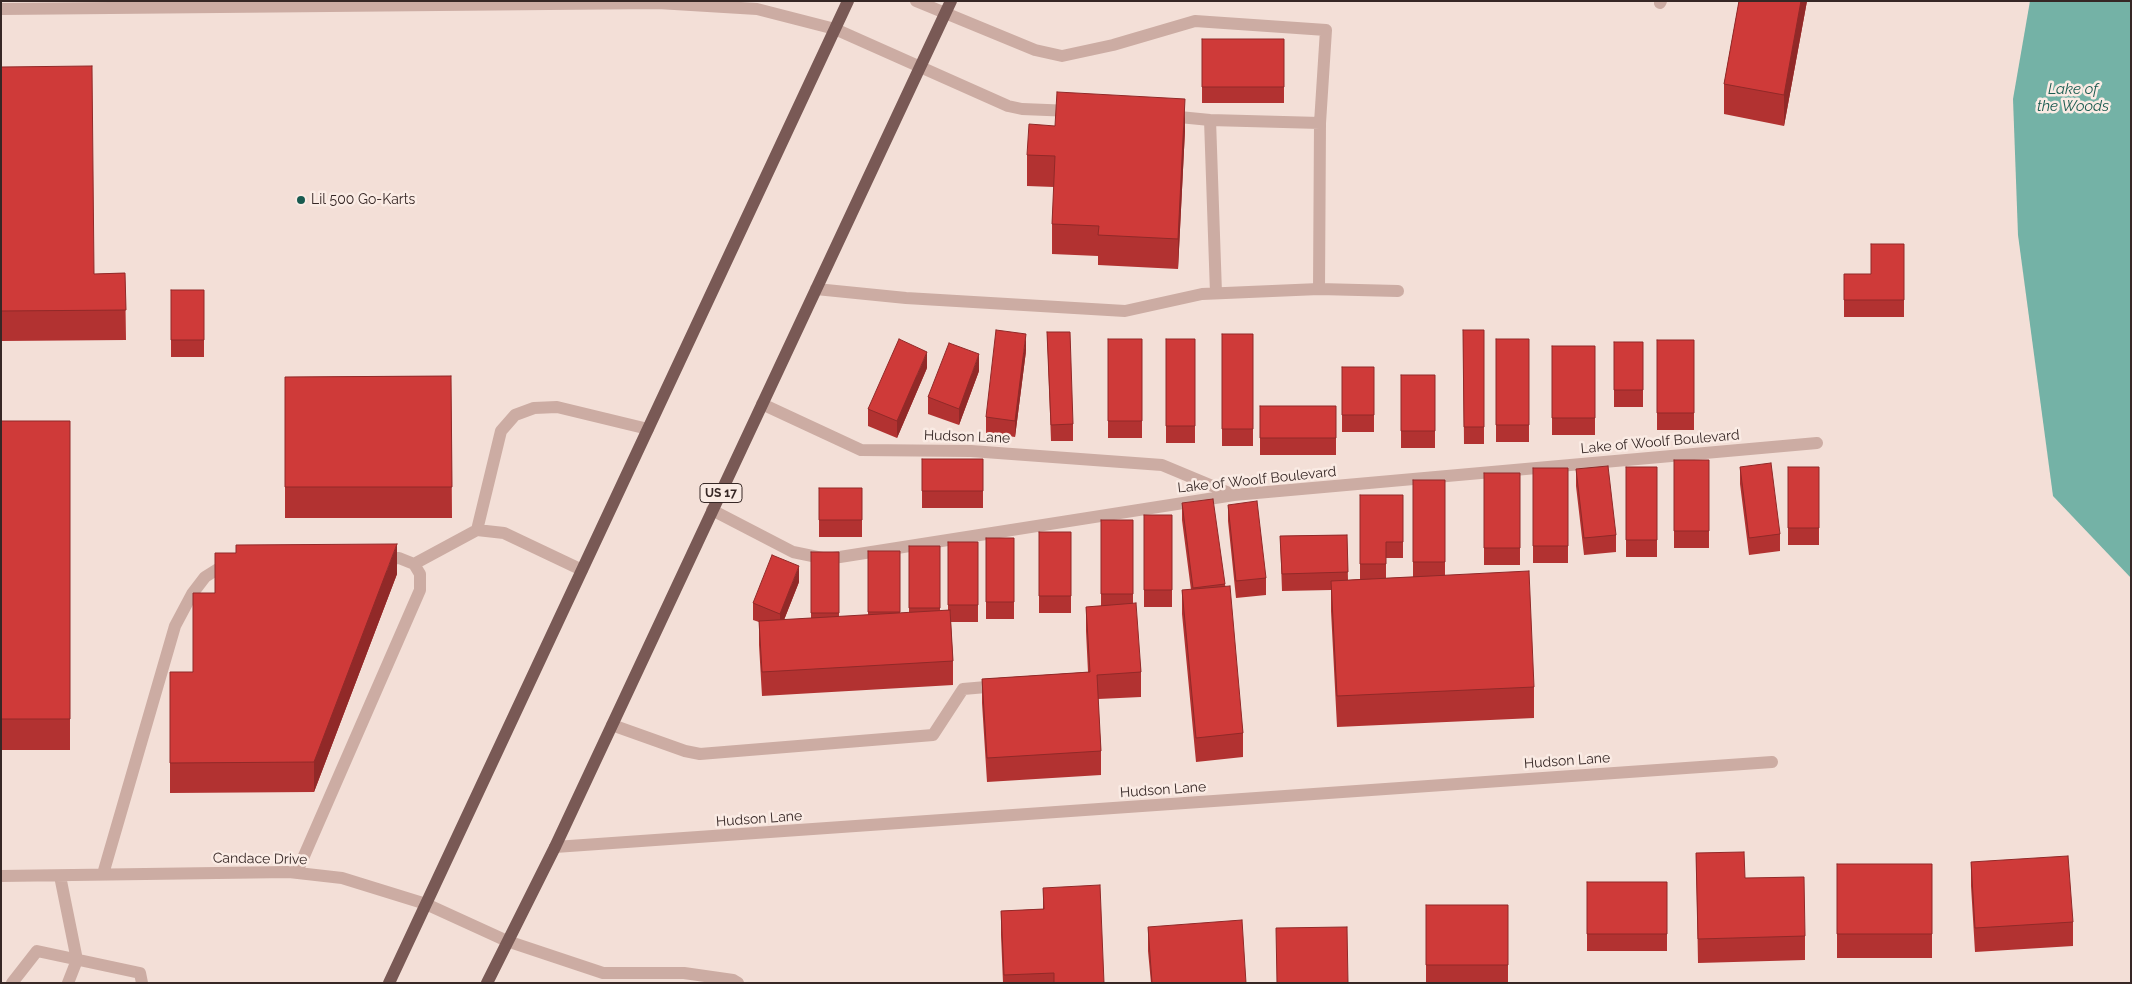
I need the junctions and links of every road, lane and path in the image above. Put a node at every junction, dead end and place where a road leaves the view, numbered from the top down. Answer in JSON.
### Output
{"nodes":[{"id":1,"x":848,"y":1,"type":"edge"},
{"id":2,"x":916,"y":1,"type":"edge"},
{"id":3,"x":951,"y":1,"type":"edge"},
{"id":4,"x":658,"y":2,"type":"edge"},
{"id":5,"x":92,"y":5,"type":"edge"},
{"id":6,"x":1,"y":9,"type":"edge"},
{"id":7,"x":944,"y":14,"type":"junction"},
{"id":8,"x":835,"y":29,"type":"junction"},
{"id":9,"x":920,"y":66,"type":"junction"},
{"id":10,"x":1089,"y":111,"type":"edge"},
{"id":11,"x":1155,"y":115,"type":"edge"},
{"id":12,"x":1210,"y":120,"type":"junction"},
{"id":13,"x":1320,"y":123,"type":"junction"},
{"id":14,"x":816,"y":289,"type":"junction"},
{"id":15,"x":1319,"y":289,"type":"junction"},
{"id":16,"x":1398,"y":291,"type":"dead end"},
{"id":17,"x":1216,"y":293,"type":"junction"},
{"id":18,"x":762,"y":404,"type":"junction"},
{"id":19,"x":648,"y":429,"type":"junction"},
{"id":20,"x":1817,"y":443,"type":"dead end"},
{"id":21,"x":1234,"y":495,"type":"junction"},
{"id":22,"x":712,"y":510,"type":"junction"},
{"id":23,"x":477,"y":530,"type":"junction"},
{"id":24,"x":369,"y":559,"type":"edge"},
{"id":25,"x":414,"y":564,"type":"junction"},
{"id":26,"x":241,"y":566,"type":"edge"},
{"id":27,"x":582,"y":570,"type":"junction"},
{"id":28,"x":1010,"y":686,"type":"edge"},
{"id":29,"x":612,"y":725,"type":"junction"},
{"id":30,"x":1772,"y":762,"type":"dead end"},
{"id":31,"x":555,"y":847,"type":"junction"},
{"id":32,"x":297,"y":872,"type":"junction"},
{"id":33,"x":103,"y":874,"type":"junction"},
{"id":34,"x":1,"y":876,"type":"edge"},
{"id":35,"x":60,"y":876,"type":"junction"},
{"id":36,"x":426,"y":904,"type":"junction"},
{"id":37,"x":507,"y":942,"type":"junction"},
{"id":38,"x":77,"y":960,"type":"junction"},
{"id":39,"x":12,"y":983,"type":"edge"},
{"id":40,"x":68,"y":983,"type":"edge"},
{"id":41,"x":142,"y":983,"type":"edge"},
{"id":42,"x":389,"y":983,"type":"edge"},
{"id":43,"x":487,"y":983,"type":"edge"},
{"id":44,"x":738,"y":983,"type":"edge"}],
"edges":[{"from":1,"to":8,"type":"main road"},
{"from":2,"to":7,"type":"street"},
{"from":3,"to":7,"type":"main road","number":"US 17"},
{"from":4,"to":5,"type":"street"},
{"from":4,"to":8,"type":"street"},
{"from":5,"to":6,"type":"street"},
{"from":7,"to":9,"type":"main road","number":"US 17"},
{"from":7,"to":13,"type":"street"},
{"from":8,"to":9,"type":"street"},
{"from":8,"to":19,"type":"main road"},
{"from":9,"to":10,"type":"street"},
{"from":9,"to":14,"type":"main road","number":"US 17"},
{"from":11,"to":12,"type":"street"},
{"from":12,"to":13,"type":"street"},
{"from":12,"to":17,"type":"street"},
{"from":13,"to":15,"type":"street"},
{"from":14,"to":17,"type":"street"},
{"from":14,"to":18,"type":"main road","number":"US 17"},
{"from":15,"to":16,"type":"street"},
{"from":15,"to":17,"type":"street"},
{"from":18,"to":21,"type":"street","name":"Hudson Lane"},
{"from":18,"to":22,"type":"main road","number":"US 17"},
{"from":19,"to":23,"type":"street"},
{"from":19,"to":27,"type":"main road"},
{"from":20,"to":21,"type":"street","name":"Lake of Woolf Boulevard"},
{"from":21,"to":22,"type":"street","name":"Lake of Woolf Boulevard"},
{"from":22,"to":29,"type":"main road","number":"US 17"},
{"from":23,"to":25,"type":"street"},
{"from":23,"to":27,"type":"street"},
{"from":24,"to":25,"type":"street"},
{"from":25,"to":32,"type":"street"},
{"from":26,"to":33,"type":"street"},
{"from":27,"to":36,"type":"main road"},
{"from":28,"to":29,"type":"street"},
{"from":29,"to":31,"type":"main road","number":"US 17"},
{"from":30,"to":31,"type":"street","name":"Hudson Lane"},
{"from":31,"to":37,"type":"main road","number":"US 17"},
{"from":32,"to":33,"type":"street","name":"Candace Drive"},
{"from":32,"to":36,"type":"street","name":"Candace Drive"},
{"from":33,"to":35,"type":"street","name":"Candace Drive"},
{"from":34,"to":35,"type":"street","name":"Candace Drive"},
{"from":35,"to":38,"type":"street"},
{"from":36,"to":37,"type":"street","name":"Candace Drive"},
{"from":36,"to":42,"type":"main road"},
{"from":37,"to":43,"type":"main road","number":"US 17"},
{"from":37,"to":44,"type":"street","name":"Candace Drive"},
{"from":38,"to":39,"type":"street"},
{"from":38,"to":40,"type":"street"},
{"from":38,"to":41,"type":"street"}]}
